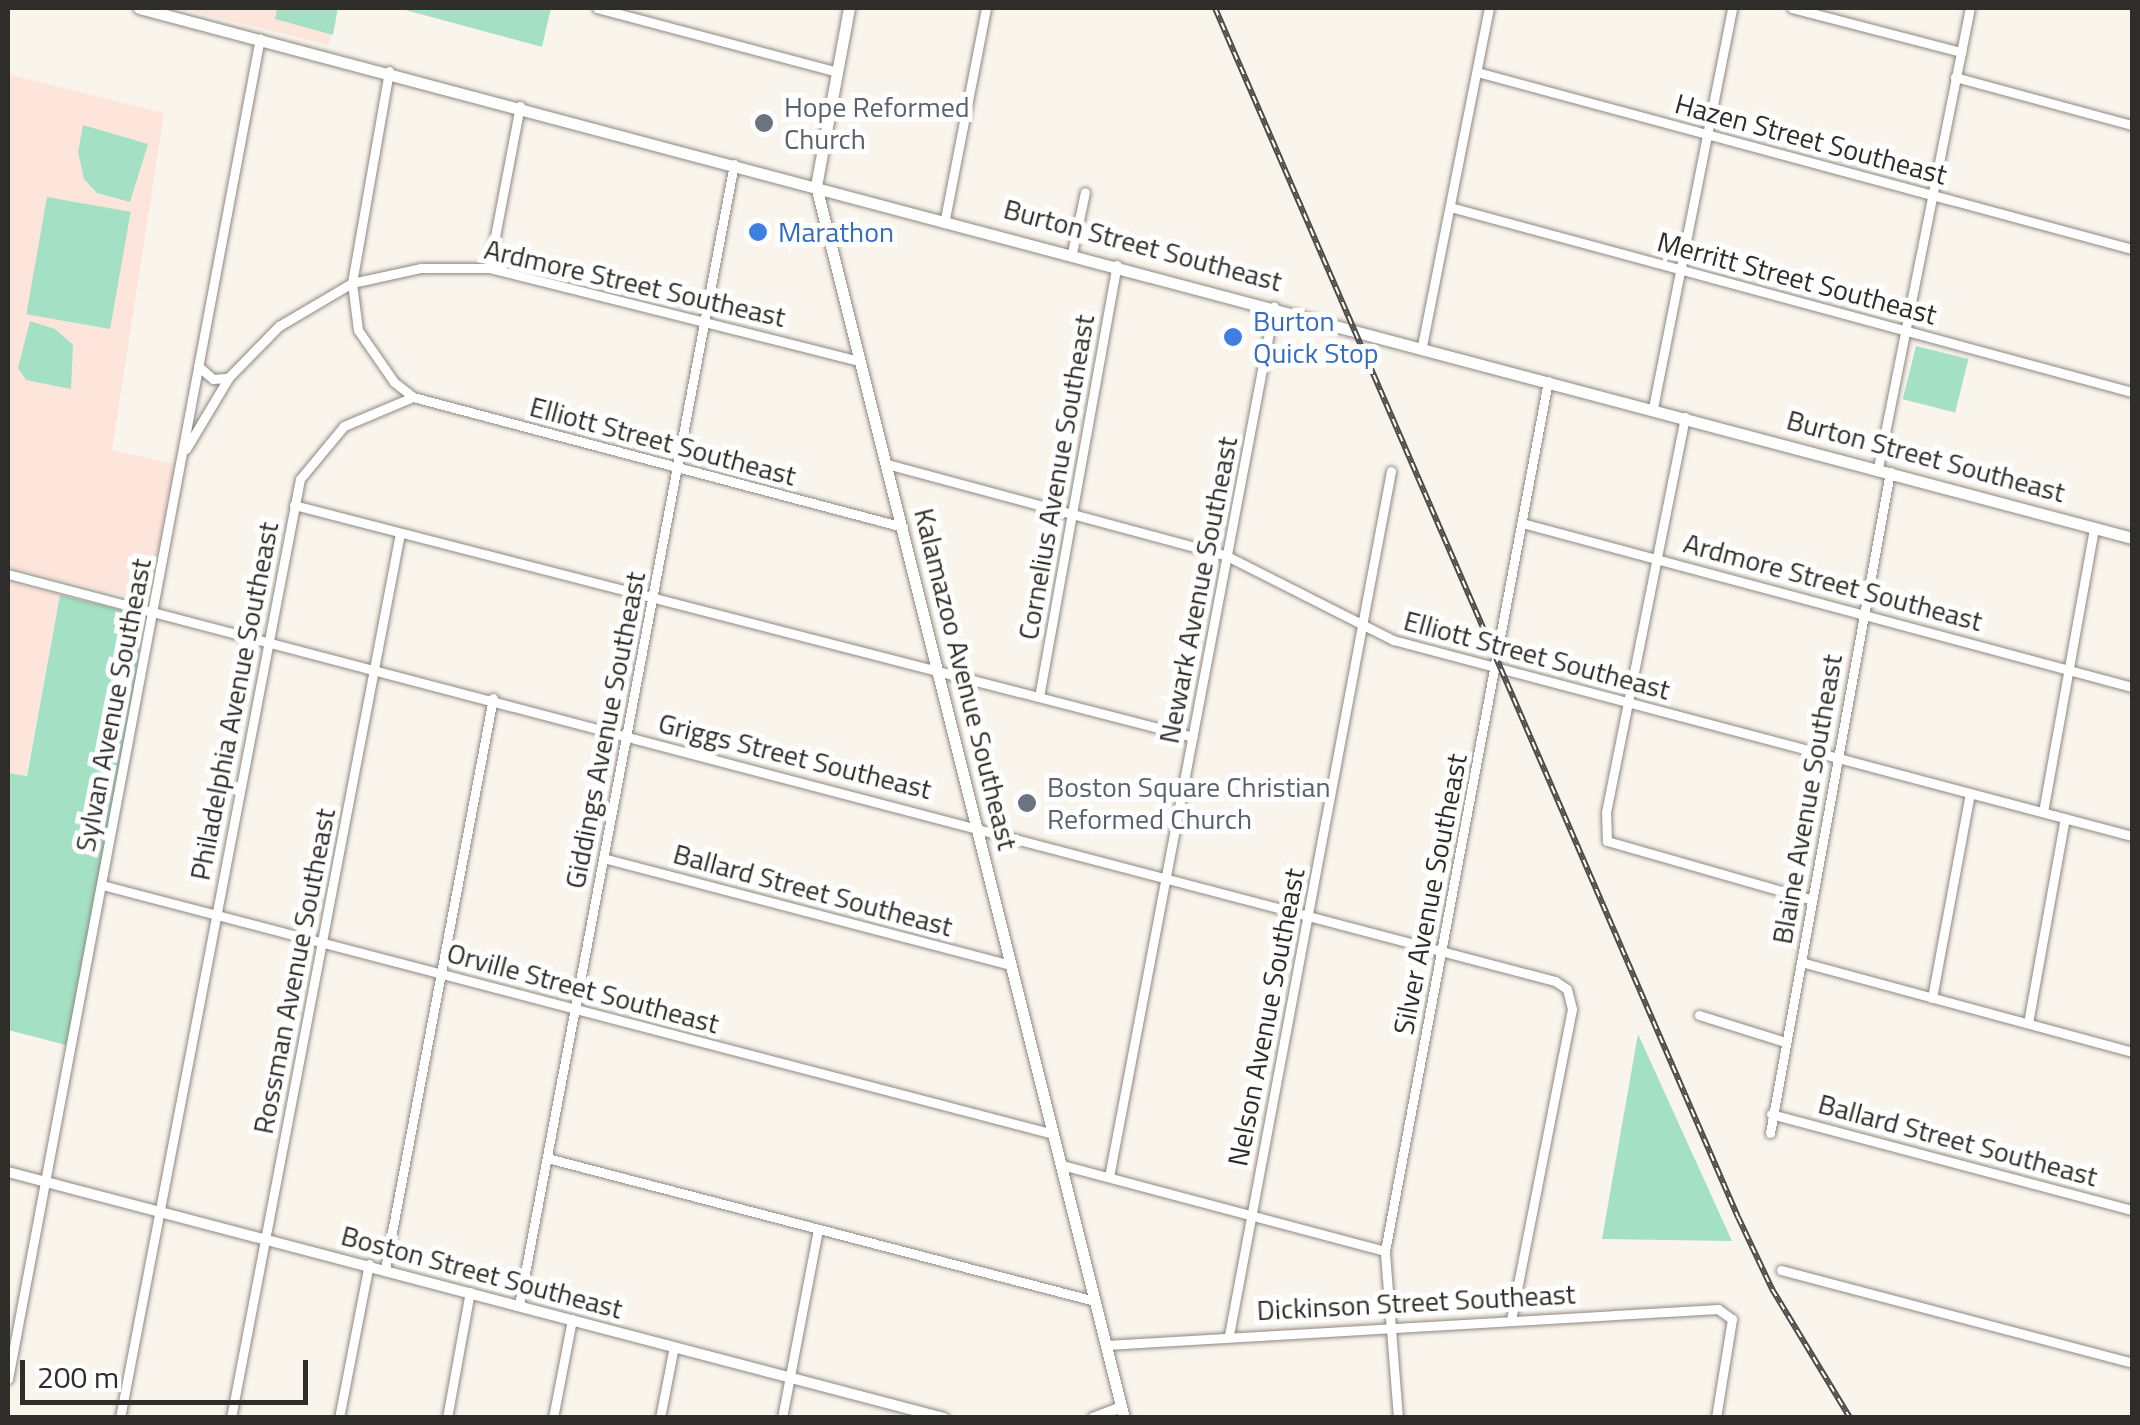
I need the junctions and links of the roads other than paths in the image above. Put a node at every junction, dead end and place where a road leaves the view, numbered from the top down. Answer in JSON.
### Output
{"nodes":[{"id":1,"x":140,"y":8,"type":"edge"},
{"id":2,"x":597,"y":8,"type":"edge"},
{"id":3,"x":848,"y":8,"type":"edge"},
{"id":4,"x":986,"y":8,"type":"edge"},
{"id":5,"x":1489,"y":8,"type":"edge"},
{"id":6,"x":1732,"y":8,"type":"edge"},
{"id":7,"x":1792,"y":8,"type":"edge"},
{"id":8,"x":1970,"y":8,"type":"edge"},
{"id":9,"x":260,"y":38,"type":"junction"},
{"id":10,"x":1961,"y":52,"type":"junction"},
{"id":11,"x":390,"y":71,"type":"junction"},
{"id":12,"x":837,"y":72,"type":"junction"},
{"id":13,"x":1477,"y":72,"type":"junction"},
{"id":14,"x":1955,"y":77,"type":"junction"},
{"id":15,"x":520,"y":106,"type":"junction"},
{"id":16,"x":2132,"y":125,"type":"edge"},
{"id":17,"x":1707,"y":134,"type":"junction"},
{"id":18,"x":734,"y":164,"type":"junction"},
{"id":19,"x":816,"y":186,"type":"junction"},
{"id":20,"x":1085,"y":192,"type":"dead end"},
{"id":21,"x":1933,"y":196,"type":"junction"},
{"id":22,"x":1450,"y":207,"type":"junction"},
{"id":23,"x":945,"y":219,"type":"junction"},
{"id":24,"x":2132,"y":249,"type":"edge"},
{"id":25,"x":1072,"y":253,"type":"junction"},
{"id":26,"x":1117,"y":265,"type":"junction"},
{"id":27,"x":489,"y":268,"type":"junction"},
{"id":28,"x":1680,"y":270,"type":"junction"},
{"id":29,"x":352,"y":283,"type":"junction"},
{"id":30,"x":1274,"y":306,"type":"junction"},
{"id":31,"x":704,"y":322,"type":"junction"},
{"id":32,"x":1906,"y":330,"type":"junction"},
{"id":33,"x":1422,"y":346,"type":"junction"},
{"id":34,"x":860,"y":360,"type":"junction"},
{"id":35,"x":198,"y":366,"type":"junction"},
{"id":36,"x":229,"y":377,"type":"junction"},
{"id":37,"x":1548,"y":380,"type":"junction"},
{"id":38,"x":2132,"y":392,"type":"edge"},
{"id":39,"x":413,"y":398,"type":"junction"},
{"id":40,"x":1653,"y":408,"type":"junction"},
{"id":41,"x":1684,"y":417,"type":"junction"},
{"id":42,"x":180,"y":461,"type":"junction"},
{"id":43,"x":887,"y":464,"type":"junction"},
{"id":44,"x":678,"y":470,"type":"junction"},
{"id":45,"x":1884,"y":470,"type":"junction"},
{"id":46,"x":1391,"y":472,"type":"dead end"},
{"id":47,"x":294,"y":506,"type":"junction"},
{"id":48,"x":1072,"y":514,"type":"junction"},
{"id":49,"x":1522,"y":523,"type":"junction"},
{"id":50,"x":902,"y":526,"type":"junction"},
{"id":51,"x":2094,"y":528,"type":"junction"},
{"id":52,"x":400,"y":533,"type":"junction"},
{"id":53,"x":2132,"y":538,"type":"edge"},
{"id":54,"x":1226,"y":556,"type":"junction"},
{"id":55,"x":1655,"y":558,"type":"junction"},
{"id":56,"x":8,"y":574,"type":"edge"},
{"id":57,"x":652,"y":602,"type":"junction"},
{"id":58,"x":153,"y":611,"type":"junction"},
{"id":59,"x":1864,"y":613,"type":"junction"},
{"id":60,"x":1363,"y":622,"type":"junction"},
{"id":61,"x":268,"y":639,"type":"junction"},
{"id":62,"x":375,"y":666,"type":"junction"},
{"id":63,"x":1496,"y":668,"type":"junction"},
{"id":64,"x":2068,"y":669,"type":"junction"},
{"id":65,"x":938,"y":672,"type":"junction"},
{"id":66,"x":2132,"y":687,"type":"edge"},
{"id":67,"x":1039,"y":697,"type":"junction"},
{"id":68,"x":493,"y":698,"type":"junction"},
{"id":69,"x":1630,"y":702,"type":"junction"},
{"id":70,"x":628,"y":736,"type":"junction"},
{"id":71,"x":1193,"y":737,"type":"junction"},
{"id":72,"x":1837,"y":759,"type":"junction"},
{"id":73,"x":1970,"y":793,"type":"junction"},
{"id":74,"x":2043,"y":812,"type":"junction"},
{"id":75,"x":2065,"y":818,"type":"junction"},
{"id":76,"x":976,"y":825,"type":"junction"},
{"id":77,"x":2132,"y":836,"type":"edge"},
{"id":78,"x":603,"y":858,"type":"junction"},
{"id":79,"x":1166,"y":879,"type":"junction"},
{"id":80,"x":102,"y":885,"type":"junction"},
{"id":81,"x":1809,"y":900,"type":"junction"},
{"id":82,"x":218,"y":913,"type":"junction"},
{"id":83,"x":1308,"y":915,"type":"junction"},
{"id":84,"x":322,"y":942,"type":"junction"},
{"id":85,"x":1442,"y":952,"type":"junction"},
{"id":86,"x":1800,"y":962,"type":"junction"},
{"id":87,"x":1012,"y":965,"type":"junction"},
{"id":88,"x":441,"y":974,"type":"junction"},
{"id":89,"x":1932,"y":998,"type":"junction"},
{"id":90,"x":575,"y":1009,"type":"junction"},
{"id":91,"x":1699,"y":1015,"type":"dead end"},
{"id":92,"x":2028,"y":1023,"type":"junction"},
{"id":93,"x":1785,"y":1042,"type":"junction"},
{"id":94,"x":2132,"y":1052,"type":"edge"},
{"id":95,"x":850,"y":1080,"type":"junction"},
{"id":96,"x":846,"y":1096,"type":"dead end"},
{"id":97,"x":1772,"y":1114,"type":"junction"},
{"id":98,"x":1053,"y":1134,"type":"junction"},
{"id":99,"x":1770,"y":1134,"type":"dead end"},
{"id":100,"x":547,"y":1158,"type":"junction"},
{"id":101,"x":1062,"y":1165,"type":"junction"},
{"id":102,"x":8,"y":1172,"type":"edge"},
{"id":103,"x":1108,"y":1177,"type":"junction"},
{"id":104,"x":47,"y":1182,"type":"junction"},
{"id":105,"x":162,"y":1210,"type":"junction"},
{"id":106,"x":2132,"y":1210,"type":"edge"},
{"id":107,"x":1251,"y":1217,"type":"junction"},
{"id":108,"x":818,"y":1230,"type":"junction"},
{"id":109,"x":267,"y":1238,"type":"junction"},
{"id":110,"x":1385,"y":1251,"type":"junction"},
{"id":111,"x":369,"y":1264,"type":"junction"},
{"id":112,"x":385,"y":1269,"type":"junction"},
{"id":113,"x":1781,"y":1270,"type":"dead end"},
{"id":114,"x":470,"y":1292,"type":"junction"},
{"id":115,"x":1094,"y":1301,"type":"junction"},
{"id":116,"x":519,"y":1305,"type":"junction"},
{"id":117,"x":572,"y":1319,"type":"junction"},
{"id":118,"x":1510,"y":1319,"type":"junction"},
{"id":119,"x":1387,"y":1326,"type":"junction"},
{"id":120,"x":1229,"y":1335,"type":"junction"},
{"id":121,"x":1106,"y":1345,"type":"junction"},
{"id":122,"x":674,"y":1346,"type":"junction"},
{"id":123,"x":2132,"y":1363,"type":"edge"},
{"id":124,"x":790,"y":1377,"type":"junction"},
{"id":125,"x":8,"y":1379,"type":"edge"},
{"id":126,"x":1123,"y":1412,"type":"edge"},
{"id":127,"x":926,"y":1415,"type":"edge"},
{"id":128,"x":120,"y":1418,"type":"edge"},
{"id":129,"x":230,"y":1418,"type":"edge"},
{"id":130,"x":339,"y":1418,"type":"edge"},
{"id":131,"x":446,"y":1418,"type":"edge"},
{"id":132,"x":553,"y":1418,"type":"edge"},
{"id":133,"x":660,"y":1418,"type":"edge"},
{"id":134,"x":782,"y":1418,"type":"edge"},
{"id":135,"x":944,"y":1418,"type":"edge"},
{"id":136,"x":1093,"y":1418,"type":"edge"},
{"id":137,"x":1398,"y":1418,"type":"edge"},
{"id":138,"x":1716,"y":1418,"type":"edge"}],
"edges":[{"from":1,"to":9,"type":"main road","name":"Burton Street Southeast"},
{"from":2,"to":12,"type":"street"},
{"from":3,"to":12,"type":"main road","name":"Kalamazoo Avenue Southeast"},
{"from":4,"to":23,"type":"street"},
{"from":5,"to":13,"type":"street"},
{"from":6,"to":17,"type":"street"},
{"from":7,"to":10,"type":"street"},
{"from":8,"to":10,"type":"street","name":"Blaine Avenue Southeast"},
{"from":9,"to":11,"type":"main road","name":"Burton Street Southeast"},
{"from":9,"to":35,"type":"street","name":"Sylvan Avenue Southeast"},
{"from":10,"to":14,"type":"street","name":"Blaine Avenue Southeast"},
{"from":11,"to":15,"type":"main road","name":"Burton Street Southeast"},
{"from":11,"to":29,"type":"street"},
{"from":12,"to":19,"type":"main road","name":"Kalamazoo Avenue Southeast"},
{"from":13,"to":17,"type":"street","name":"Hazen Street Southeast"},
{"from":13,"to":22,"type":"street"},
{"from":14,"to":16,"type":"street"},
{"from":14,"to":21,"type":"street","name":"Blaine Avenue Southeast"},
{"from":15,"to":18,"type":"main road","name":"Burton Street Southeast"},
{"from":15,"to":27,"type":"street"},
{"from":17,"to":21,"type":"street","name":"Hazen Street Southeast"},
{"from":17,"to":28,"type":"street"},
{"from":18,"to":19,"type":"main road","name":"Burton Street Southeast"},
{"from":18,"to":31,"type":"street","name":"Giddings Avenue Southeast"},
{"from":19,"to":23,"type":"main road","name":"Burton Street Southeast"},
{"from":19,"to":34,"type":"main road","name":"Kalamazoo Avenue Southeast"},
{"from":20,"to":25,"type":"street"},
{"from":21,"to":24,"type":"street","name":"Hazen Street Southeast"},
{"from":21,"to":32,"type":"street","name":"Blaine Avenue Southeast"},
{"from":22,"to":28,"type":"street","name":"Merritt Street Southeast"},
{"from":22,"to":33,"type":"street"},
{"from":23,"to":25,"type":"main road","name":"Burton Street Southeast"},
{"from":25,"to":26,"type":"main road","name":"Burton Street Southeast"},
{"from":26,"to":30,"type":"main road","name":"Burton Street Southeast"},
{"from":26,"to":48,"type":"street","name":"Cornelius Avenue Southeast"},
{"from":27,"to":29,"type":"street","name":"Ardmore Street Southeast"},
{"from":27,"to":31,"type":"street","name":"Ardmore Street Southeast"},
{"from":28,"to":32,"type":"street","name":"Merritt Street Southeast"},
{"from":28,"to":40,"type":"street"},
{"from":29,"to":36,"type":"street","name":"Ardmore Street Southeast"},
{"from":29,"to":39,"type":"street"},
{"from":30,"to":33,"type":"main road","name":"Burton Street Southeast"},
{"from":30,"to":54,"type":"street","name":"Newark Avenue Southeast"},
{"from":31,"to":34,"type":"street","name":"Ardmore Street Southeast"},
{"from":31,"to":44,"type":"street","name":"Giddings Avenue Southeast"},
{"from":32,"to":38,"type":"street","name":"Merritt Street Southeast"},
{"from":32,"to":45,"type":"street","name":"Blaine Avenue Southeast"},
{"from":33,"to":37,"type":"main road","name":"Burton Street Southeast"},
{"from":34,"to":43,"type":"main road","name":"Kalamazoo Avenue Southeast"},
{"from":35,"to":36,"type":"street"},
{"from":35,"to":42,"type":"street","name":"Sylvan Avenue Southeast"},
{"from":36,"to":42,"type":"street","name":"Ardmore Street Southeast"},
{"from":37,"to":40,"type":"main road","name":"Burton Street Southeast"},
{"from":37,"to":49,"type":"street","name":"Silver Avenue Southeast"},
{"from":39,"to":44,"type":"street","name":"Elliott Street Southeast"},
{"from":39,"to":47,"type":"street","name":"Philadelphia Avenue Southeast"},
{"from":40,"to":41,"type":"main road","name":"Burton Street Southeast"},
{"from":41,"to":45,"type":"main road","name":"Burton Street Southeast"},
{"from":41,"to":55,"type":"street"},
{"from":42,"to":58,"type":"street","name":"Sylvan Avenue Southeast"},
{"from":43,"to":48,"type":"street","name":"Elliott Street Southeast"},
{"from":43,"to":50,"type":"main road","name":"Kalamazoo Avenue Southeast"},
{"from":44,"to":50,"type":"street","name":"Elliott Street Southeast"},
{"from":44,"to":57,"type":"street","name":"Giddings Avenue Southeast"},
{"from":45,"to":51,"type":"main road","name":"Burton Street Southeast"},
{"from":45,"to":59,"type":"street","name":"Blaine Avenue Southeast"},
{"from":46,"to":60,"type":"street","name":"Nelson Avenue Southeast"},
{"from":47,"to":52,"type":"street"},
{"from":47,"to":61,"type":"street","name":"Philadelphia Avenue Southeast"},
{"from":48,"to":54,"type":"street","name":"Elliott Street Southeast"},
{"from":48,"to":67,"type":"street","name":"Cornelius Avenue Southeast"},
{"from":49,"to":55,"type":"street","name":"Ardmore Street Southeast"},
{"from":49,"to":63,"type":"street","name":"Silver Avenue Southeast"},
{"from":50,"to":65,"type":"main road","name":"Kalamazoo Avenue Southeast"},
{"from":51,"to":53,"type":"main road","name":"Burton Street Southeast"},
{"from":51,"to":64,"type":"street"},
{"from":52,"to":57,"type":"street"},
{"from":52,"to":62,"type":"street","name":"Rossman Avenue Southeast"},
{"from":54,"to":60,"type":"street","name":"Elliott Street Southeast"},
{"from":54,"to":71,"type":"street","name":"Newark Avenue Southeast"},
{"from":55,"to":59,"type":"street","name":"Ardmore Street Southeast"},
{"from":55,"to":69,"type":"street"},
{"from":56,"to":58,"type":"street","name":"Griggs Street Southeast"},
{"from":57,"to":65,"type":"street"},
{"from":57,"to":70,"type":"street","name":"Giddings Avenue Southeast"},
{"from":58,"to":61,"type":"street","name":"Griggs Street Southeast"},
{"from":58,"to":80,"type":"street","name":"Sylvan Avenue Southeast"},
{"from":59,"to":64,"type":"street","name":"Ardmore Street Southeast"},
{"from":59,"to":72,"type":"street","name":"Blaine Avenue Southeast"},
{"from":60,"to":63,"type":"street","name":"Elliott Street Southeast"},
{"from":60,"to":83,"type":"street","name":"Nelson Avenue Southeast"},
{"from":61,"to":62,"type":"street","name":"Griggs Street Southeast"},
{"from":61,"to":82,"type":"street","name":"Philadelphia Avenue Southeast"},
{"from":62,"to":68,"type":"street","name":"Griggs Street Southeast"},
{"from":62,"to":84,"type":"street","name":"Rossman Avenue Southeast"},
{"from":63,"to":69,"type":"street","name":"Elliott Street Southeast"},
{"from":63,"to":85,"type":"street","name":"Silver Avenue Southeast"},
{"from":64,"to":66,"type":"street","name":"Ardmore Street Southeast"},
{"from":64,"to":74,"type":"street"},
{"from":65,"to":67,"type":"street"},
{"from":65,"to":76,"type":"main road","name":"Kalamazoo Avenue Southeast"},
{"from":67,"to":71,"type":"street"},
{"from":68,"to":70,"type":"street","name":"Griggs Street Southeast"},
{"from":68,"to":88,"type":"street"},
{"from":69,"to":72,"type":"street","name":"Elliott Street Southeast"},
{"from":69,"to":81,"type":"street"},
{"from":70,"to":76,"type":"street","name":"Griggs Street Southeast"},
{"from":70,"to":78,"type":"street","name":"Giddings Avenue Southeast"},
{"from":71,"to":79,"type":"street","name":"Newark Avenue Southeast"},
{"from":72,"to":73,"type":"street","name":"Elliott Street Southeast"},
{"from":72,"to":81,"type":"street","name":"Blaine Avenue Southeast"},
{"from":73,"to":74,"type":"street","name":"Elliott Street Southeast"},
{"from":73,"to":89,"type":"street"},
{"from":74,"to":75,"type":"street","name":"Elliott Street Southeast"},
{"from":75,"to":77,"type":"street","name":"Elliott Street Southeast"},
{"from":75,"to":92,"type":"street"},
{"from":76,"to":79,"type":"street","name":"Griggs Street Southeast"},
{"from":76,"to":87,"type":"main road","name":"Kalamazoo Avenue Southeast"},
{"from":78,"to":87,"type":"street","name":"Ballard Street Southeast"},
{"from":78,"to":90,"type":"street","name":"Giddings Avenue Southeast"},
{"from":79,"to":83,"type":"street","name":"Griggs Street Southeast"},
{"from":79,"to":103,"type":"street","name":"Newark Avenue Southeast"},
{"from":80,"to":82,"type":"street","name":"Orville Street Southeast"},
{"from":80,"to":104,"type":"street","name":"Sylvan Avenue Southeast"},
{"from":81,"to":86,"type":"street","name":"Blaine Avenue Southeast"},
{"from":82,"to":84,"type":"street","name":"Orville Street Southeast"},
{"from":82,"to":105,"type":"street","name":"Philadelphia Avenue Southeast"},
{"from":83,"to":85,"type":"street","name":"Griggs Street Southeast"},
{"from":83,"to":107,"type":"street","name":"Nelson Avenue Southeast"},
{"from":84,"to":88,"type":"street","name":"Orville Street Southeast"},
{"from":84,"to":109,"type":"street","name":"Rossman Avenue Southeast"},
{"from":85,"to":110,"type":"street","name":"Silver Avenue Southeast"},
{"from":85,"to":118,"type":"street","name":"Griggs Street Southeast"},
{"from":86,"to":89,"type":"street"},
{"from":86,"to":93,"type":"street","name":"Blaine Avenue Southeast"},
{"from":87,"to":98,"type":"main road","name":"Kalamazoo Avenue Southeast"},
{"from":88,"to":90,"type":"street","name":"Orville Street Southeast"},
{"from":88,"to":112,"type":"street"},
{"from":89,"to":92,"type":"street"},
{"from":90,"to":95,"type":"street","name":"Orville Street Southeast"},
{"from":90,"to":100,"type":"street","name":"Giddings Avenue Southeast"},
{"from":91,"to":93,"type":"street"},
{"from":92,"to":94,"type":"street"},
{"from":93,"to":97,"type":"street","name":"Blaine Avenue Southeast"},
{"from":95,"to":96,"type":"street"},
{"from":95,"to":98,"type":"street","name":"Orville Street Southeast"},
{"from":97,"to":99,"type":"street","name":"Blaine Avenue Southeast"},
{"from":97,"to":106,"type":"street","name":"Ballard Street Southeast"},
{"from":98,"to":101,"type":"main road","name":"Kalamazoo Avenue Southeast"},
{"from":100,"to":108,"type":"street"},
{"from":100,"to":116,"type":"street","name":"Giddings Avenue Southeast"},
{"from":101,"to":103,"type":"street"},
{"from":101,"to":115,"type":"main road","name":"Kalamazoo Avenue Southeast"},
{"from":102,"to":104,"type":"street","name":"Boston Street Southeast"},
{"from":103,"to":107,"type":"street"},
{"from":104,"to":105,"type":"street","name":"Boston Street Southeast"},
{"from":104,"to":125,"type":"street","name":"Sylvan Avenue Southeast"},
{"from":105,"to":109,"type":"street","name":"Boston Street Southeast"},
{"from":105,"to":128,"type":"street","name":"Philadelphia Avenue Southeast"},
{"from":107,"to":110,"type":"street"},
{"from":107,"to":120,"type":"street","name":"Nelson Avenue Southeast"},
{"from":108,"to":115,"type":"street"},
{"from":108,"to":124,"type":"street"},
{"from":109,"to":111,"type":"street","name":"Boston Street Southeast"},
{"from":109,"to":129,"type":"street","name":"Rossman Avenue Southeast"},
{"from":110,"to":119,"type":"street","name":"Silver Avenue Southeast"},
{"from":111,"to":112,"type":"street","name":"Boston Street Southeast"},
{"from":111,"to":130,"type":"street"},
{"from":112,"to":114,"type":"street","name":"Boston Street Southeast"},
{"from":113,"to":123,"type":"street"},
{"from":114,"to":116,"type":"street","name":"Boston Street Southeast"},
{"from":114,"to":131,"type":"street"},
{"from":115,"to":121,"type":"main road","name":"Kalamazoo Avenue Southeast"},
{"from":116,"to":117,"type":"street","name":"Boston Street Southeast"},
{"from":117,"to":122,"type":"street","name":"Boston Street Southeast"},
{"from":117,"to":132,"type":"street"},
{"from":118,"to":119,"type":"street","name":"Dickinson Street Southeast"},
{"from":118,"to":138,"type":"street","name":"Dickinson Street Southeast"},
{"from":119,"to":120,"type":"street","name":"Dickinson Street Southeast"},
{"from":119,"to":137,"type":"street","name":"Silver Avenue Southeast"},
{"from":120,"to":121,"type":"street","name":"Dickinson Street Southeast"},
{"from":121,"to":126,"type":"main road","name":"Kalamazoo Avenue Southeast"},
{"from":122,"to":124,"type":"street","name":"Boston Street Southeast"},
{"from":122,"to":133,"type":"street"},
{"from":124,"to":127,"type":"street","name":"Boston Street Southeast"},
{"from":124,"to":134,"type":"street"},
{"from":126,"to":136,"type":"street"},
{"from":127,"to":135,"type":"street","name":"Boston Street Southeast"}]}
